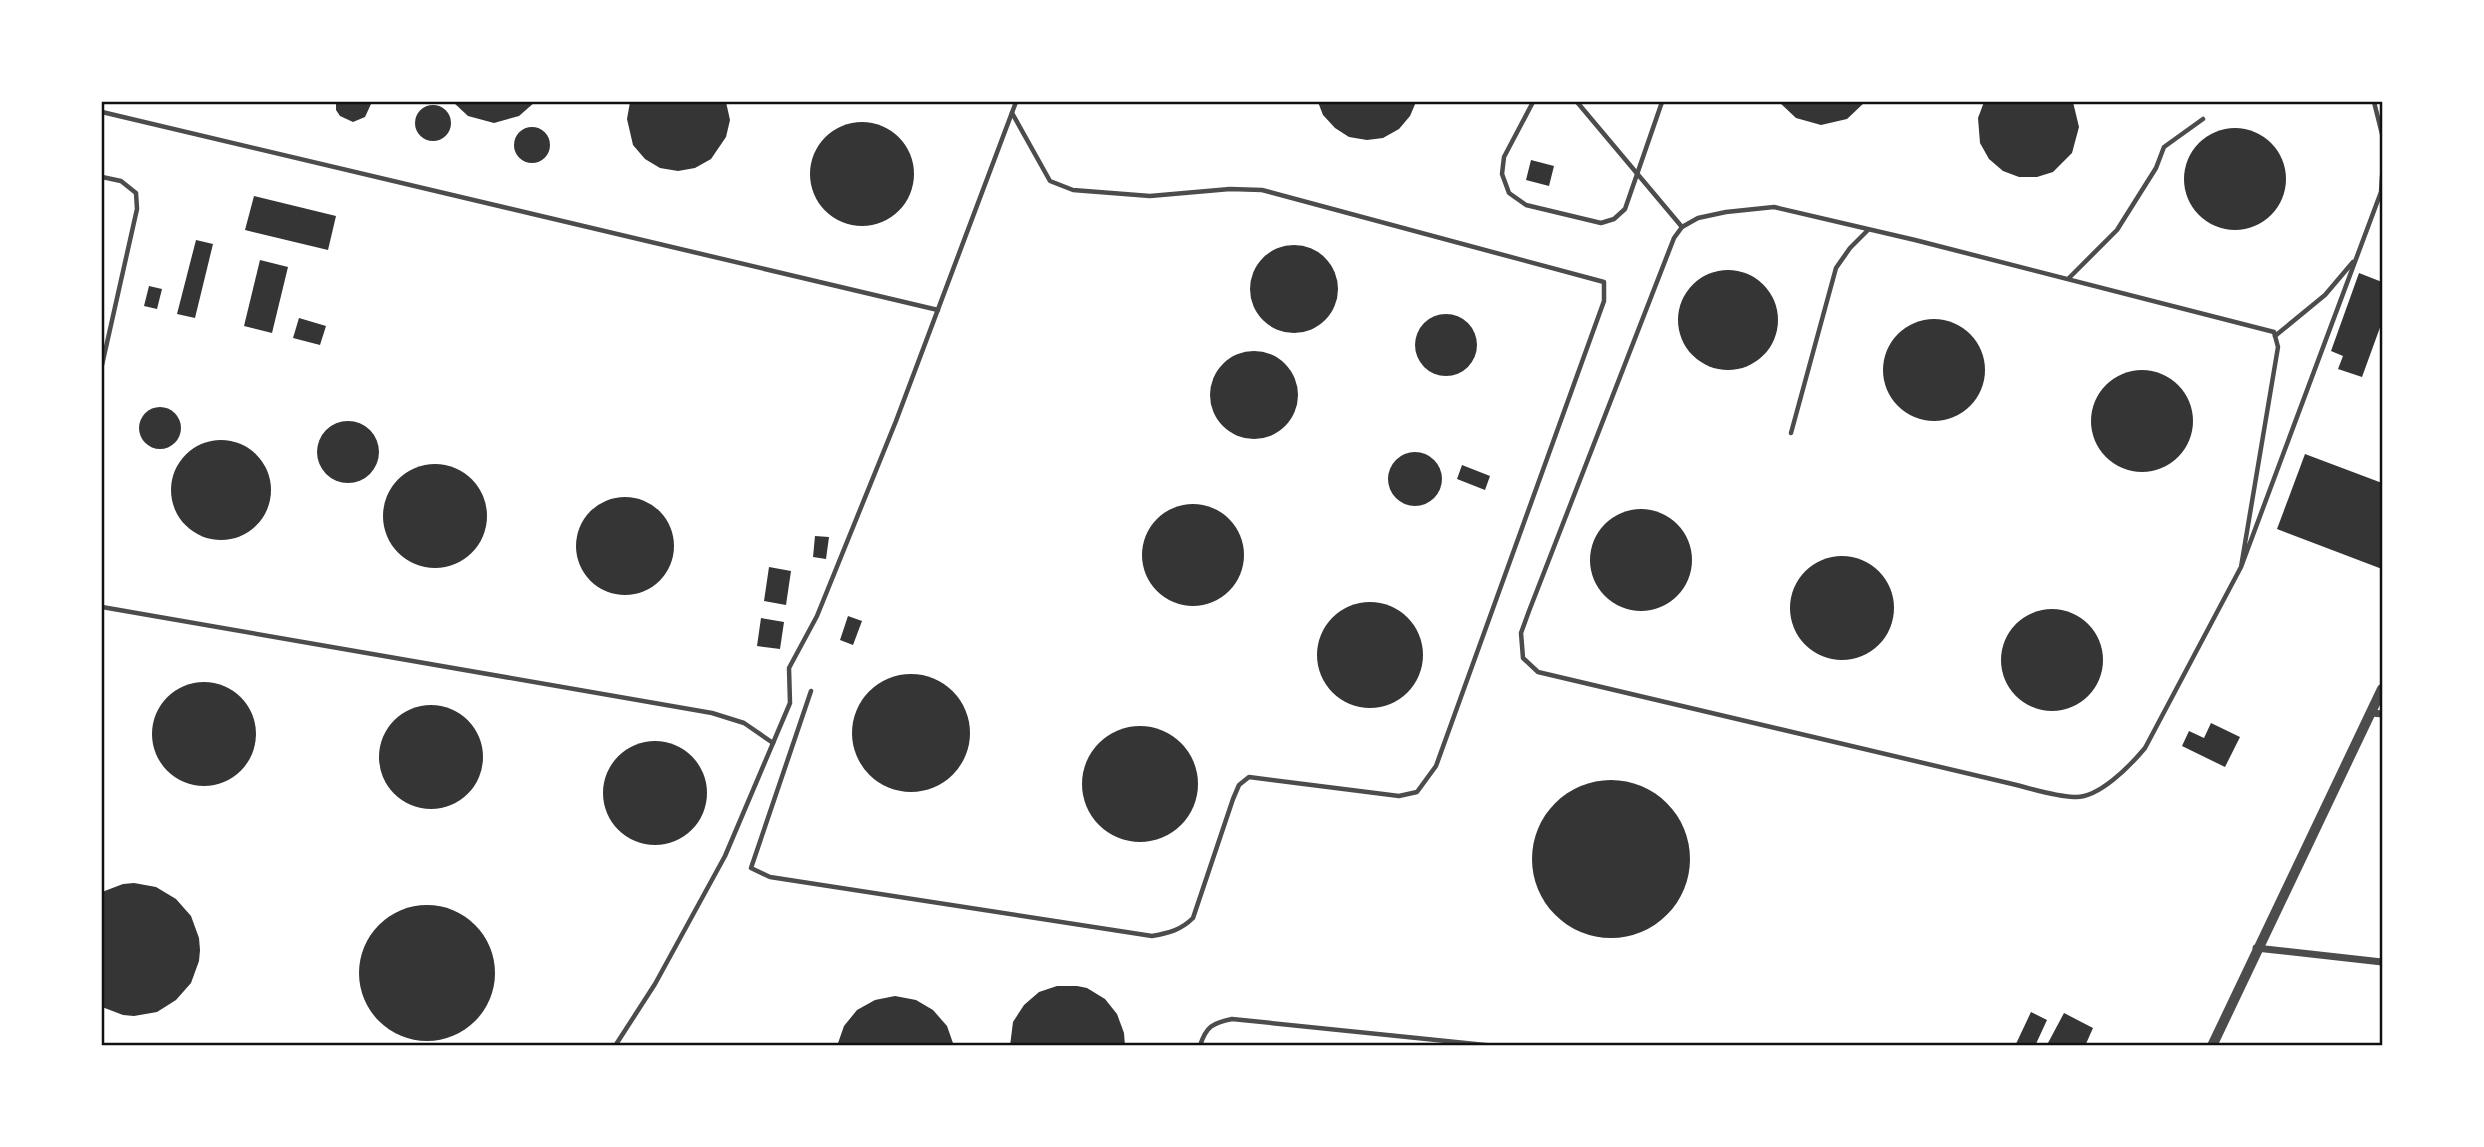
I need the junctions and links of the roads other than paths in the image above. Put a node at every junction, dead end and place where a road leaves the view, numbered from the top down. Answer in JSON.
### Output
{"nodes":[{"id":1,"x":1016,"y":102,"type":"edge"},
{"id":2,"x":1533,"y":102,"type":"edge"},
{"id":3,"x":1577,"y":102,"type":"edge"},
{"id":4,"x":1662,"y":102,"type":"edge"},
{"id":5,"x":2374,"y":102,"type":"edge"},
{"id":6,"x":102,"y":111,"type":"edge"},
{"id":7,"x":1012,"y":113,"type":"junction"},
{"id":8,"x":2203,"y":119,"type":"dead end"},
{"id":9,"x":2382,"y":134,"type":"edge"},
{"id":10,"x":1637,"y":172,"type":"junction"},
{"id":11,"x":2382,"y":176,"type":"edge"},
{"id":12,"x":102,"y":177,"type":"edge"},
{"id":13,"x":1682,"y":227,"type":"junction"},
{"id":14,"x":1869,"y":229,"type":"junction"},
{"id":15,"x":2356,"y":258,"type":"junction"},
{"id":16,"x":2068,"y":279,"type":"junction"},
{"id":17,"x":938,"y":310,"type":"junction"},
{"id":18,"x":2275,"y":336,"type":"junction"},
{"id":19,"x":102,"y":365,"type":"edge"},
{"id":20,"x":1791,"y":433,"type":"dead end"},
{"id":21,"x":2241,"y":567,"type":"junction"},
{"id":22,"x":102,"y":607,"type":"edge"},
{"id":23,"x":2382,"y":689,"type":"edge"},
{"id":24,"x":811,"y":691,"type":"dead end"},
{"id":25,"x":2377,"y":714,"type":"edge"},
{"id":26,"x":773,"y":743,"type":"junction"},
{"id":27,"x":2256,"y":948,"type":"junction"},
{"id":28,"x":2382,"y":962,"type":"edge"},
{"id":29,"x":615,"y":1045,"type":"edge"},
{"id":30,"x":1200,"y":1045,"type":"edge"},
{"id":31,"x":1495,"y":1045,"type":"edge"},
{"id":32,"x":2212,"y":1045,"type":"edge"}],
"edges":[{"from":1,"to":7,"type":"lane"},
{"from":2,"to":10,"type":"lane"},
{"from":3,"to":10,"type":"lane"},
{"from":4,"to":10,"type":"lane"},
{"from":5,"to":9,"type":"lane"},
{"from":6,"to":17,"type":"lane"},
{"from":7,"to":17,"type":"lane"},
{"from":7,"to":24,"type":"lane"},
{"from":8,"to":16,"type":"lane"},
{"from":10,"to":13,"type":"lane"},
{"from":11,"to":15,"type":"lane"},
{"from":12,"to":19,"type":"lane"},
{"from":13,"to":14,"type":"lane"},
{"from":13,"to":21,"type":"lane"},
{"from":14,"to":16,"type":"lane"},
{"from":14,"to":20,"type":"lane"},
{"from":15,"to":18,"type":"lane"},
{"from":15,"to":21,"type":"lane"},
{"from":16,"to":18,"type":"lane"},
{"from":17,"to":26,"type":"lane"},
{"from":18,"to":21,"type":"lane"},
{"from":22,"to":26,"type":"lane"},
{"from":23,"to":25,"type":"street"},
{"from":25,"to":27,"type":"street"},
{"from":26,"to":29,"type":"lane"},
{"from":27,"to":28,"type":"street"},
{"from":27,"to":32,"type":"street"},
{"from":30,"to":31,"type":"lane"}]}
